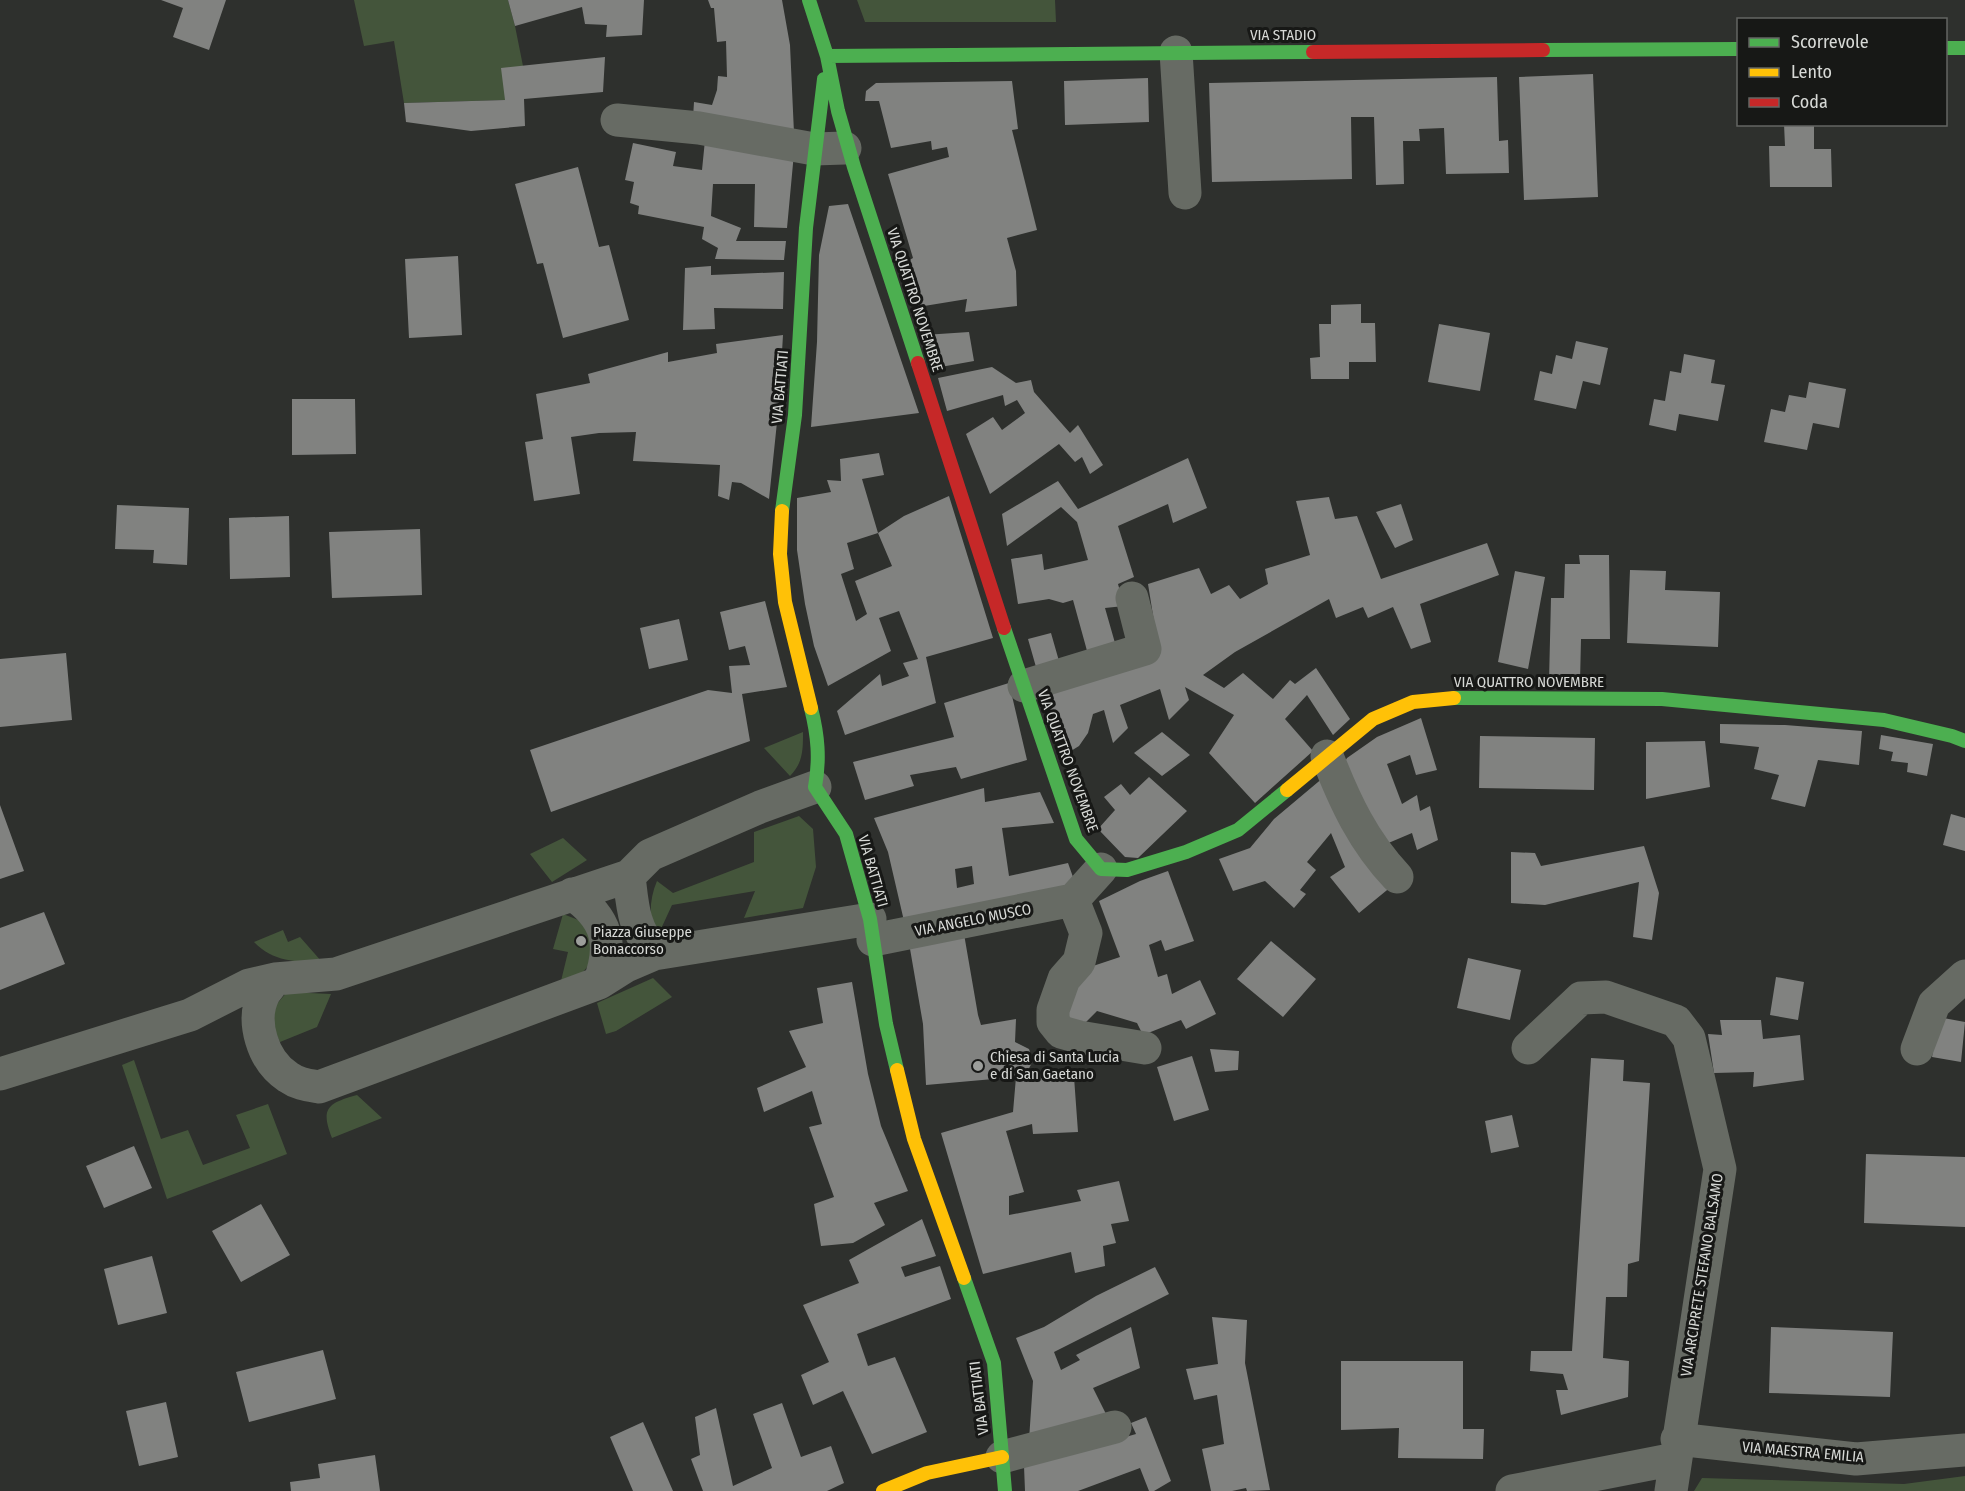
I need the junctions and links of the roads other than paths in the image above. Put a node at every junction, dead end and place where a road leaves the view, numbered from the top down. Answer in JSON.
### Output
{"nodes":[{"id":1,"x":808,"y":0,"type":"edge"},
{"id":2,"x":1947,"y":48,"type":"edge"},
{"id":3,"x":1965,"y":48,"type":"edge"},
{"id":4,"x":1737,"y":49,"type":"edge"},
{"id":5,"x":1176,"y":52,"type":"junction"},
{"id":6,"x":827,"y":56,"type":"junction"},
{"id":7,"x":617,"y":120,"type":"dead end"},
{"id":8,"x":849,"y":148,"type":"junction"},
{"id":9,"x":814,"y":149,"type":"junction"},
{"id":10,"x":1185,"y":193,"type":"dead end"},
{"id":11,"x":1132,"y":598,"type":"dead end"},
{"id":12,"x":1024,"y":686,"type":"junction"},
{"id":13,"x":1965,"y":741,"type":"edge"},
{"id":14,"x":1327,"y":756,"type":"junction"},
{"id":15,"x":815,"y":788,"type":"junction"},
{"id":16,"x":1101,"y":869,"type":"junction"},
{"id":17,"x":629,"y":876,"type":"junction"},
{"id":18,"x":1397,"y":877,"type":"dead end"},
{"id":19,"x":572,"y":894,"type":"junction"},
{"id":20,"x":1073,"y":900,"type":"junction"},
{"id":21,"x":872,"y":929,"type":"junction"},
{"id":22,"x":654,"y":954,"type":"junction"},
{"id":23,"x":1965,"y":976,"type":"edge"},
{"id":24,"x":275,"y":979,"type":"junction"},
{"id":25,"x":599,"y":983,"type":"junction"},
{"id":26,"x":190,"y":1015,"type":"junction"},
{"id":27,"x":259,"y":1032,"type":"junction"},
{"id":28,"x":1145,"y":1048,"type":"dead end"},
{"id":29,"x":1528,"y":1048,"type":"dead end"},
{"id":30,"x":1917,"y":1049,"type":"dead end"},
{"id":31,"x":0,"y":1074,"type":"edge"},
{"id":32,"x":1115,"y":1427,"type":"dead end"},
{"id":33,"x":1676,"y":1449,"type":"junction"},
{"id":34,"x":1965,"y":1450,"type":"edge"},
{"id":35,"x":1002,"y":1456,"type":"junction"},
{"id":36,"x":883,"y":1491,"type":"edge"},
{"id":37,"x":1005,"y":1491,"type":"edge"},
{"id":38,"x":1512,"y":1491,"type":"edge"},
{"id":39,"x":1671,"y":1491,"type":"edge"}],
"edges":[{"from":1,"to":6,"type":"street","name":"VIA QUATTRO NOVEMBRE"},
{"from":2,"to":3,"type":"street"},
{"from":4,"to":5,"type":"street","name":"VIA STADIO"},
{"from":5,"to":6,"type":"street","name":"VIA STADIO"},
{"from":5,"to":10,"type":"street"},
{"from":6,"to":8,"type":"street","name":"VIA QUATTRO NOVEMBRE"},
{"from":6,"to":9,"type":"street","name":"VIA BATTIATI"},
{"from":7,"to":9,"type":"street"},
{"from":8,"to":9,"type":"street"},
{"from":8,"to":12,"type":"street","name":"VIA QUATTRO NOVEMBRE"},
{"from":9,"to":15,"type":"street","name":"VIA BATTIATI"},
{"from":11,"to":12,"type":"street"},
{"from":12,"to":16,"type":"street","name":"VIA QUATTRO NOVEMBRE"},
{"from":13,"to":14,"type":"street","name":"VIA QUATTRO NOVEMBRE"},
{"from":14,"to":16,"type":"street","name":"VIA QUATTRO NOVEMBRE"},
{"from":14,"to":18,"type":"street"},
{"from":15,"to":17,"type":"street"},
{"from":15,"to":21,"type":"street","name":"VIA BATTIATI"},
{"from":16,"to":20,"type":"street"},
{"from":17,"to":19,"type":"street"},
{"from":17,"to":22,"type":"street"},
{"from":19,"to":24,"type":"street"},
{"from":19,"to":25,"type":"street"},
{"from":20,"to":21,"type":"street","name":"VIA ANGELO MUSCO"},
{"from":20,"to":28,"type":"street"},
{"from":21,"to":22,"type":"street","name":"VIA ANGELO MUSCO"},
{"from":21,"to":35,"type":"street","name":"VIA BATTIATI"},
{"from":22,"to":25,"type":"street","name":"VIA ANGELO MUSCO"},
{"from":23,"to":30,"type":"street"},
{"from":24,"to":26,"type":"street"},
{"from":24,"to":27,"type":"street"},
{"from":25,"to":27,"type":"street","name":"VIA ANGELO MUSCO"},
{"from":26,"to":27,"type":"street"},
{"from":26,"to":31,"type":"street"},
{"from":29,"to":33,"type":"street","name":"VIA ARCIPRETE STEFANO BALSAMO"},
{"from":32,"to":35,"type":"street"},
{"from":33,"to":34,"type":"street","name":"VIA MAESTRA EMILIA"},
{"from":33,"to":38,"type":"street","name":"VIA MAESTRA EMILIA"},
{"from":33,"to":39,"type":"street","name":"VIA ARCIPRETE STEFANO BALSAMO"},
{"from":35,"to":36,"type":"street"},
{"from":35,"to":37,"type":"street","name":"VIA BATTIATI"}]}
